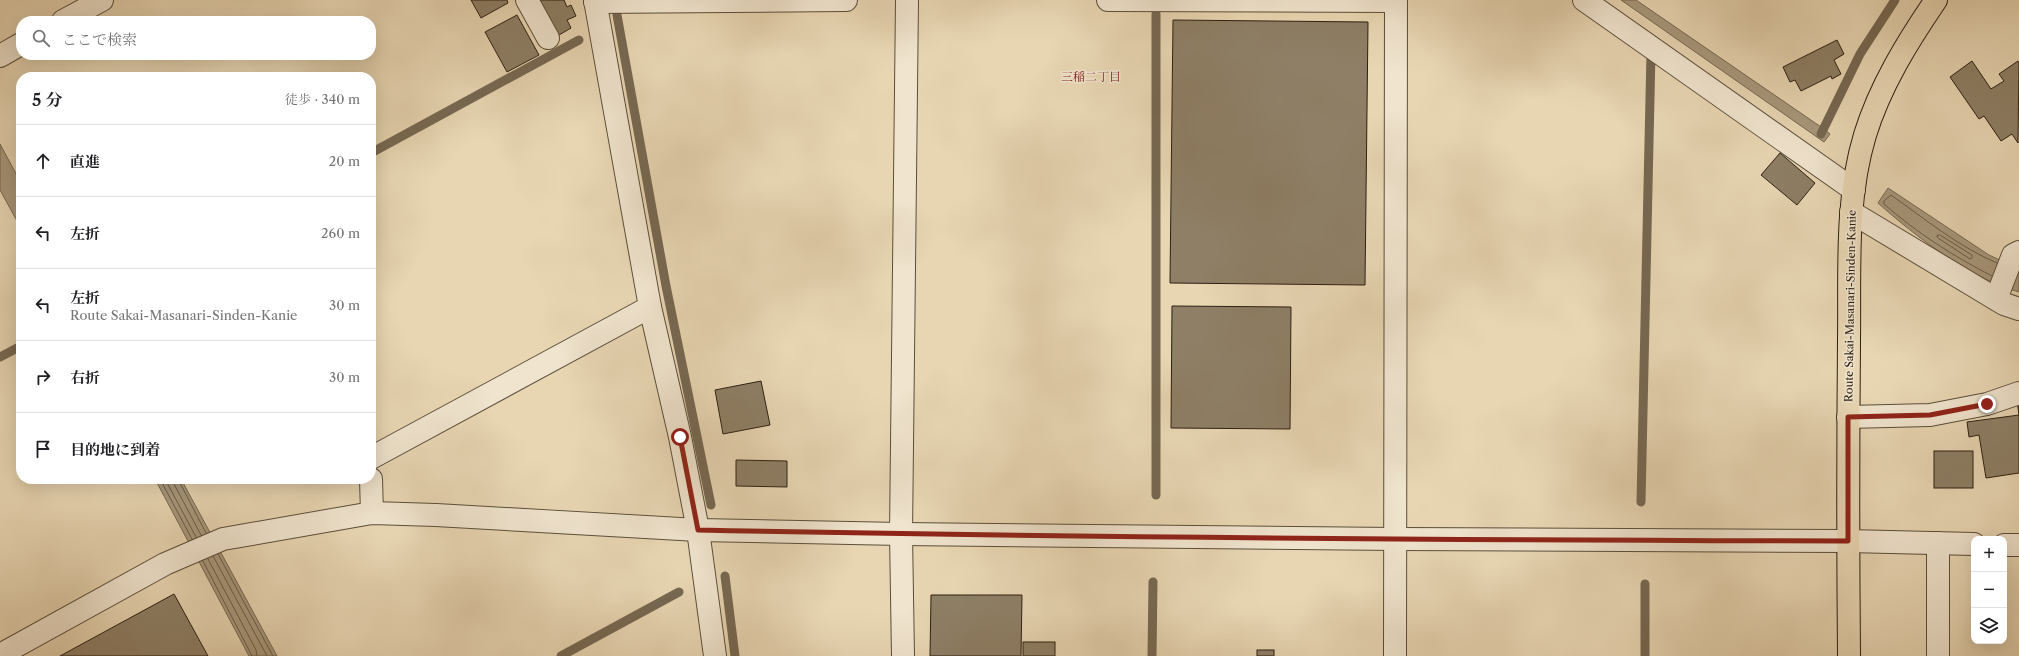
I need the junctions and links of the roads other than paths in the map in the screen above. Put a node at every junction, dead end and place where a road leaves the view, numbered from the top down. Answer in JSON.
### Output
{"nodes":[{"id":1,"x":102,"y":0,"type":"edge"},
{"id":2,"x":527,"y":0,"type":"edge"},
{"id":3,"x":846,"y":0,"type":"edge"},
{"id":4,"x":907,"y":0,"type":"edge"},
{"id":5,"x":1108,"y":0,"type":"edge"},
{"id":6,"x":1396,"y":0,"type":"edge"},
{"id":7,"x":1584,"y":0,"type":"edge"},
{"id":8,"x":1936,"y":0,"type":"edge"},
{"id":9,"x":595,"y":1,"type":"edge"},
{"id":10,"x":72,"y":16,"type":"edge"},
{"id":11,"x":548,"y":38,"type":"dead end"},
{"id":12,"x":16,"y":47,"type":"edge"},
{"id":13,"x":0,"y":56,"type":"edge"},
{"id":14,"x":1854,"y":190,"type":"junction"},
{"id":15,"x":1851,"y":212,"type":"junction"},
{"id":16,"x":2016,"y":253,"type":"edge"},
{"id":17,"x":1998,"y":294,"type":"junction"},
{"id":18,"x":650,"y":307,"type":"junction"},
{"id":19,"x":2019,"y":308,"type":"edge"},
{"id":20,"x":2019,"y":394,"type":"edge"},
{"id":21,"x":1848,"y":417,"type":"junction"},
{"id":22,"x":376,"y":455,"type":"edge"},
{"id":23,"x":371,"y":484,"type":"edge"},
{"id":24,"x":372,"y":513,"type":"junction"},
{"id":25,"x":698,"y":530,"type":"junction"},
{"id":26,"x":901,"y":534,"type":"junction"},
{"id":27,"x":1395,"y":539,"type":"junction"},
{"id":28,"x":1848,"y":541,"type":"junction"},
{"id":29,"x":1938,"y":543,"type":"junction"},
{"id":30,"x":1971,"y":544,"type":"edge"},
{"id":31,"x":2007,"y":545,"type":"edge"},
{"id":32,"x":2019,"y":545,"type":"edge"},
{"id":33,"x":0,"y":655,"type":"edge"},
{"id":34,"x":715,"y":656,"type":"edge"},
{"id":35,"x":903,"y":656,"type":"edge"},
{"id":36,"x":1395,"y":656,"type":"edge"},
{"id":37,"x":1849,"y":656,"type":"edge"},
{"id":38,"x":1938,"y":656,"type":"edge"}],
"edges":[{"from":1,"to":10,"type":"street"},
{"from":2,"to":11,"type":"street"},
{"from":3,"to":9,"type":"street"},
{"from":4,"to":26,"type":"street"},
{"from":5,"to":6,"type":"street"},
{"from":6,"to":27,"type":"street"},
{"from":7,"to":14,"type":"street"},
{"from":8,"to":14,"type":"main road","name":"Route Sakai-Masanari-Sinden-Kanie"},
{"from":9,"to":18,"type":"street"},
{"from":12,"to":13,"type":"street"},
{"from":14,"to":15,"type":"main road","name":"Route Sakai-Masanari-Sinden-Kanie"},
{"from":15,"to":17,"type":"street"},
{"from":15,"to":21,"type":"main road","name":"Route Sakai-Masanari-Sinden-Kanie"},
{"from":16,"to":17,"type":"street"},
{"from":17,"to":19,"type":"street"},
{"from":18,"to":22,"type":"street"},
{"from":18,"to":25,"type":"street"},
{"from":20,"to":21,"type":"street"},
{"from":21,"to":28,"type":"main road","name":"Route Sakai-Masanari-Sinden-Kanie"},
{"from":23,"to":24,"type":"street"},
{"from":24,"to":25,"type":"street"},
{"from":24,"to":33,"type":"street"},
{"from":25,"to":26,"type":"street"},
{"from":25,"to":34,"type":"street"},
{"from":26,"to":27,"type":"street"},
{"from":26,"to":35,"type":"street"},
{"from":27,"to":28,"type":"street"},
{"from":27,"to":36,"type":"street"},
{"from":28,"to":29,"type":"street"},
{"from":28,"to":37,"type":"main road","name":"Route Sakai-Masanari-Sinden-Kanie"},
{"from":29,"to":30,"type":"street"},
{"from":29,"to":38,"type":"street"},
{"from":31,"to":32,"type":"street"}]}
